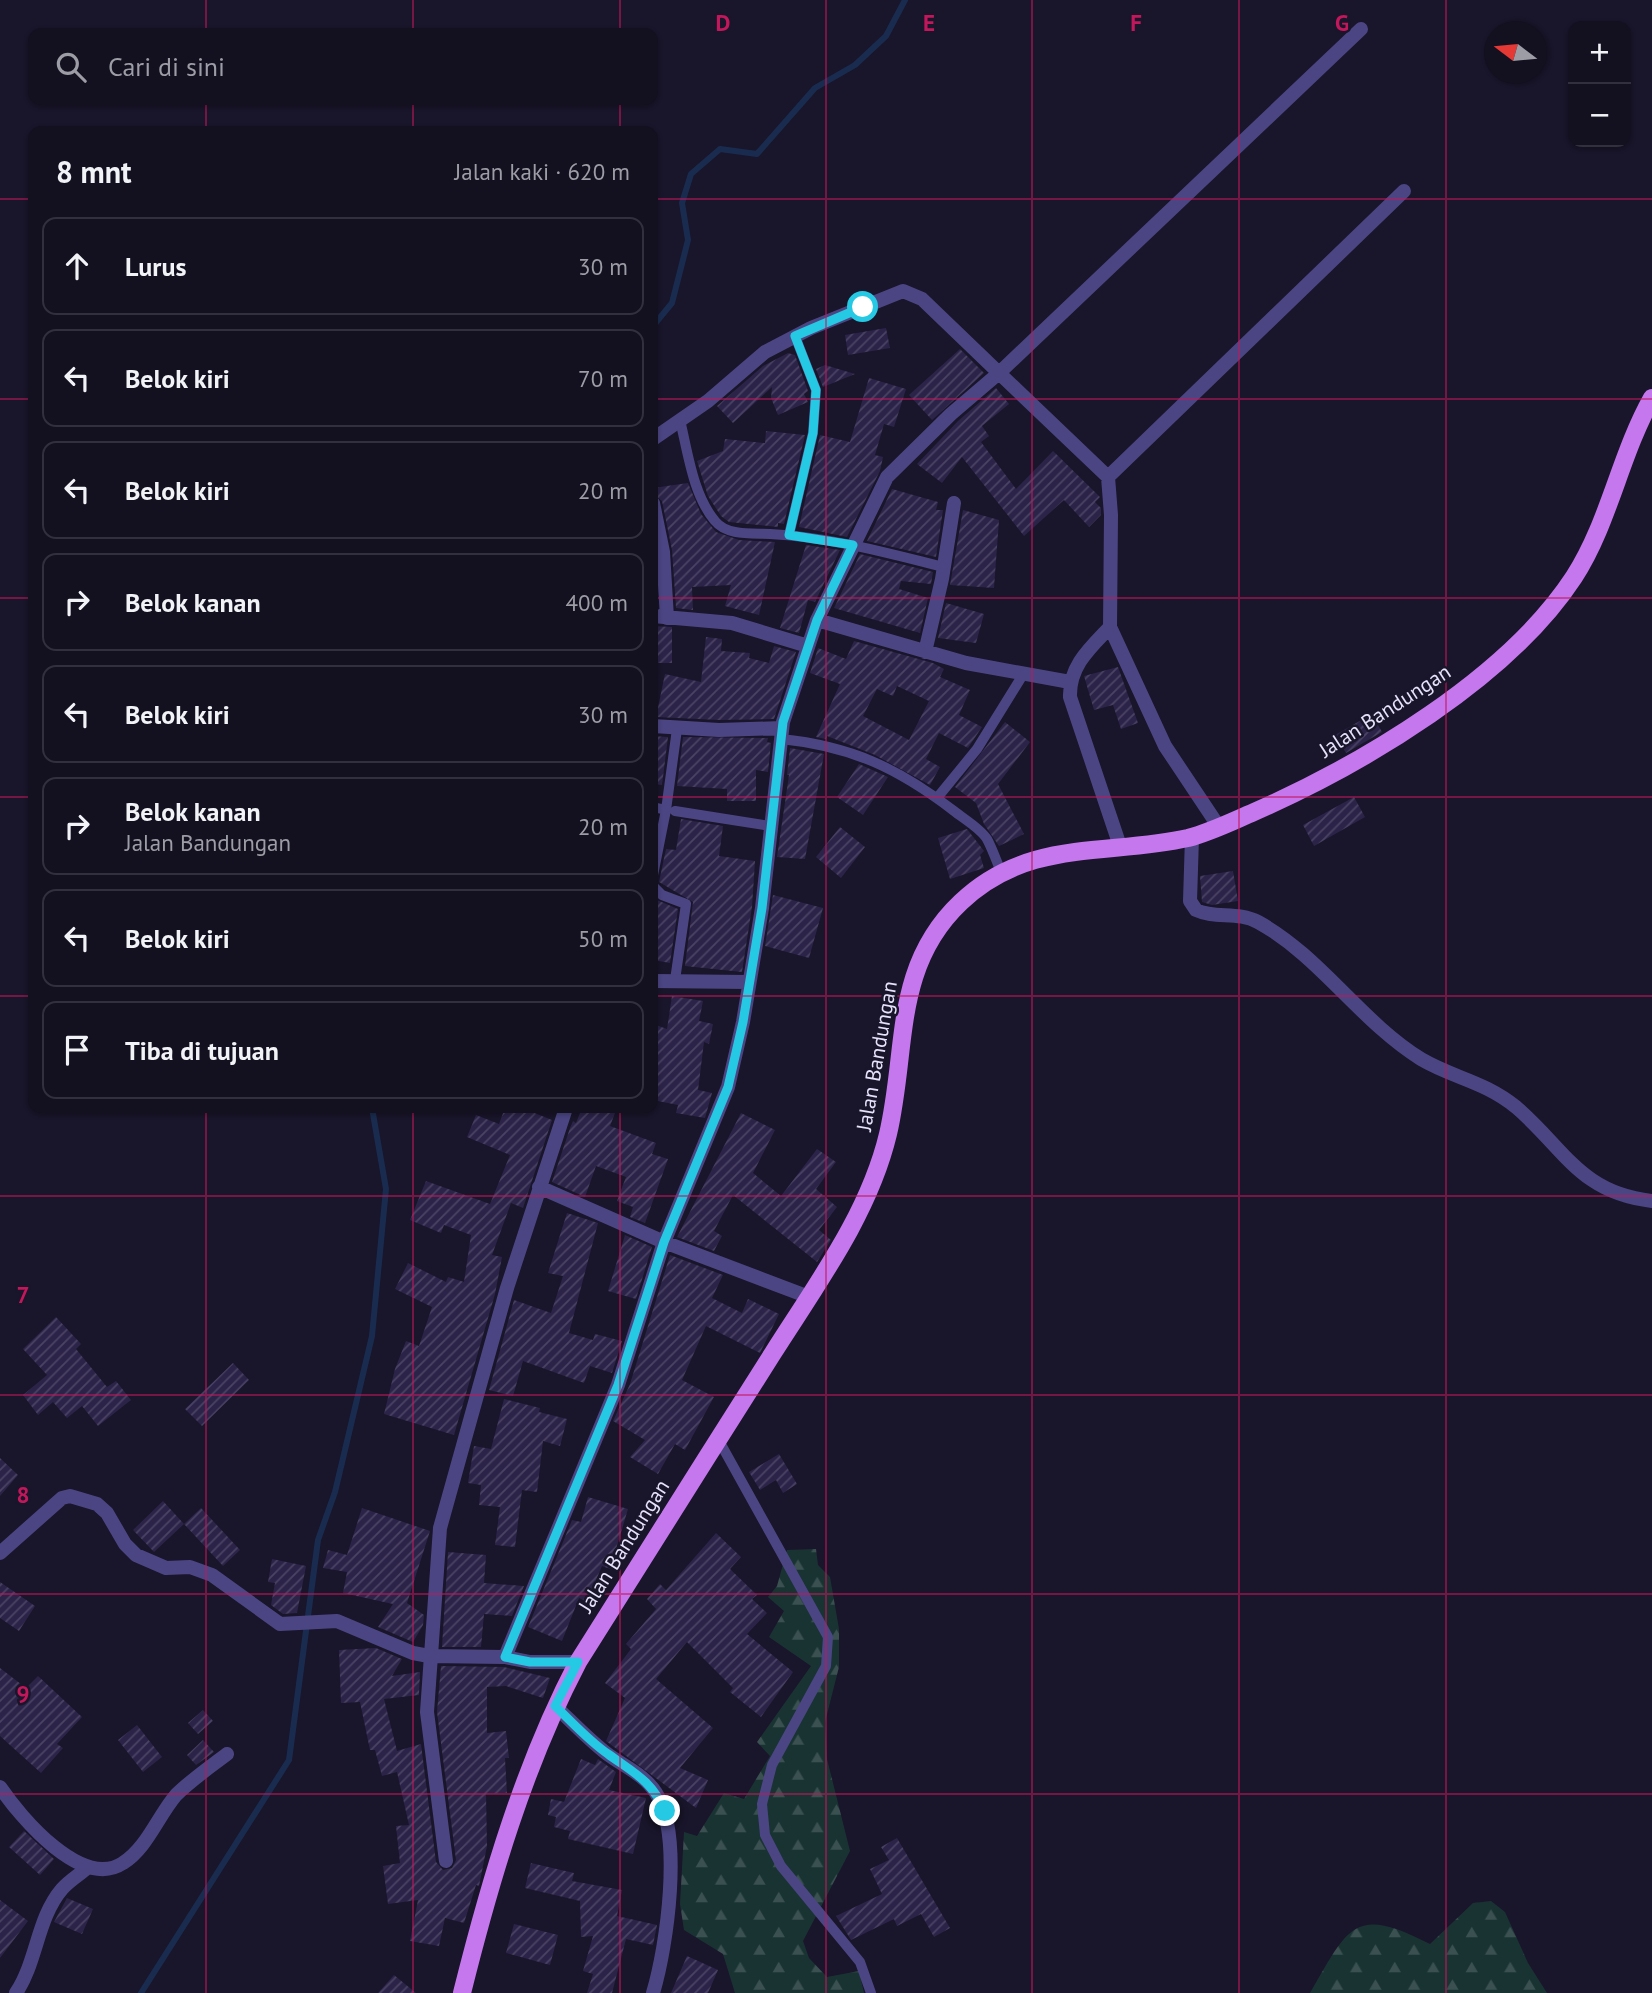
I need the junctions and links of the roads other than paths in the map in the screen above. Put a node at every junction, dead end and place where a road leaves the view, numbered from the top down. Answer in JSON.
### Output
{"nodes":[{"id":1,"x":1361,"y":29,"type":"dead end"},
{"id":2,"x":1404,"y":191,"type":"dead end"},
{"id":3,"x":795,"y":336,"type":"junction"},
{"id":4,"x":999,"y":373,"type":"junction"},
{"id":5,"x":1652,"y":398,"type":"edge"},
{"id":6,"x":680,"y":420,"type":"junction"},
{"id":7,"x":658,"y":435,"type":"edge"},
{"id":8,"x":1108,"y":477,"type":"junction"},
{"id":9,"x":954,"y":503,"type":"dead end"},
{"id":10,"x":658,"y":528,"type":"edge"},
{"id":11,"x":789,"y":535,"type":"junction"},
{"id":12,"x":853,"y":545,"type":"junction"},
{"id":13,"x":944,"y":567,"type":"junction"},
{"id":14,"x":660,"y":617,"type":"edge"},
{"id":15,"x":817,"y":620,"type":"junction"},
{"id":16,"x":1110,"y":627,"type":"junction"},
{"id":17,"x":808,"y":646,"type":"junction"},
{"id":18,"x":925,"y":652,"type":"junction"},
{"id":19,"x":1024,"y":673,"type":"junction"},
{"id":20,"x":1070,"y":682,"type":"junction"},
{"id":21,"x":658,"y":727,"type":"edge"},
{"id":22,"x":677,"y":729,"type":"junction"},
{"id":23,"x":782,"y":733,"type":"junction"},
{"id":24,"x":937,"y":798,"type":"junction"},
{"id":25,"x":658,"y":808,"type":"edge"},
{"id":26,"x":671,"y":810,"type":"junction"},
{"id":27,"x":770,"y":826,"type":"junction"},
{"id":28,"x":1219,"y":827,"type":"junction"},
{"id":29,"x":1192,"y":837,"type":"junction"},
{"id":30,"x":1120,"y":846,"type":"junction"},
{"id":31,"x":658,"y":857,"type":"edge"},
{"id":32,"x":1002,"y":874,"type":"junction"},
{"id":33,"x":658,"y":891,"type":"edge"},
{"id":34,"x":675,"y":980,"type":"junction"},
{"id":35,"x":658,"y":981,"type":"edge"},
{"id":36,"x":748,"y":982,"type":"junction"},
{"id":37,"x":564,"y":1113,"type":"edge"},
{"id":38,"x":539,"y":1187,"type":"junction"},
{"id":39,"x":1652,"y":1201,"type":"edge"},
{"id":40,"x":664,"y":1242,"type":"junction"},
{"id":41,"x":809,"y":1297,"type":"junction"},
{"id":42,"x":719,"y":1439,"type":"junction"},
{"id":43,"x":2,"y":1545,"type":"edge"},
{"id":44,"x":429,"y":1656,"type":"junction"},
{"id":45,"x":505,"y":1657,"type":"junction"},
{"id":46,"x":578,"y":1662,"type":"junction"},
{"id":47,"x":555,"y":1706,"type":"junction"},
{"id":48,"x":226,"y":1754,"type":"dead end"},
{"id":49,"x":0,"y":1787,"type":"edge"},
{"id":50,"x":5,"y":1807,"type":"edge"},
{"id":51,"x":446,"y":1861,"type":"dead end"},
{"id":52,"x":88,"y":1868,"type":"junction"},
{"id":53,"x":16,"y":1993,"type":"edge"},
{"id":54,"x":462,"y":1993,"type":"edge"},
{"id":55,"x":653,"y":1993,"type":"edge"},
{"id":56,"x":871,"y":1993,"type":"edge"}],
"edges":[{"from":1,"to":4,"type":"street"},
{"from":2,"to":8,"type":"street"},
{"from":3,"to":4,"type":"street"},
{"from":3,"to":6,"type":"street"},
{"from":3,"to":11,"type":"lane"},
{"from":4,"to":8,"type":"street"},
{"from":4,"to":12,"type":"street"},
{"from":5,"to":28,"type":"main road","name":"Jalan Bandungan"},
{"from":6,"to":7,"type":"street"},
{"from":6,"to":11,"type":"lane"},
{"from":8,"to":16,"type":"street"},
{"from":9,"to":13,"type":"street"},
{"from":10,"to":14,"type":"street"},
{"from":11,"to":12,"type":"lane"},
{"from":12,"to":13,"type":"lane"},
{"from":12,"to":15,"type":"street"},
{"from":13,"to":18,"type":"street"},
{"from":14,"to":17,"type":"street"},
{"from":15,"to":17,"type":"street"},
{"from":15,"to":18,"type":"street"},
{"from":16,"to":20,"type":"street"},
{"from":16,"to":28,"type":"street"},
{"from":17,"to":23,"type":"street"},
{"from":18,"to":19,"type":"street"},
{"from":19,"to":20,"type":"street"},
{"from":19,"to":24,"type":"lane"},
{"from":20,"to":30,"type":"street"},
{"from":21,"to":22,"type":"street"},
{"from":22,"to":23,"type":"street"},
{"from":22,"to":26,"type":"lane"},
{"from":23,"to":24,"type":"lane"},
{"from":23,"to":27,"type":"street"},
{"from":24,"to":32,"type":"lane"},
{"from":25,"to":26,"type":"lane"},
{"from":26,"to":27,"type":"lane"},
{"from":26,"to":31,"type":"lane"},
{"from":27,"to":36,"type":"street"},
{"from":28,"to":29,"type":"main road","name":"Jalan Bandungan"},
{"from":29,"to":30,"type":"main road","name":"Jalan Bandungan"},
{"from":29,"to":39,"type":"street"},
{"from":30,"to":32,"type":"main road","name":"Jalan Bandungan"},
{"from":32,"to":41,"type":"main road","name":"Jalan Bandungan"},
{"from":33,"to":34,"type":"lane"},
{"from":34,"to":35,"type":"street"},
{"from":34,"to":36,"type":"street"},
{"from":36,"to":40,"type":"street"},
{"from":37,"to":38,"type":"street"},
{"from":38,"to":40,"type":"street"},
{"from":38,"to":44,"type":"street"},
{"from":40,"to":41,"type":"street"},
{"from":40,"to":45,"type":"street"},
{"from":41,"to":42,"type":"main road","name":"Jalan Bandungan"},
{"from":42,"to":46,"type":"main road","name":"Jalan Bandungan"},
{"from":42,"to":56,"type":"lane"},
{"from":43,"to":44,"type":"street"},
{"from":44,"to":45,"type":"street"},
{"from":44,"to":51,"type":"street"},
{"from":45,"to":46,"type":"street"},
{"from":46,"to":47,"type":"main road","name":"Jalan Bandungan"},
{"from":47,"to":54,"type":"main road","name":"Jalan Bandungan"},
{"from":47,"to":55,"type":"street"},
{"from":48,"to":52,"type":"street"},
{"from":49,"to":50,"type":"street"},
{"from":50,"to":52,"type":"street"},
{"from":52,"to":53,"type":"street"}]}
